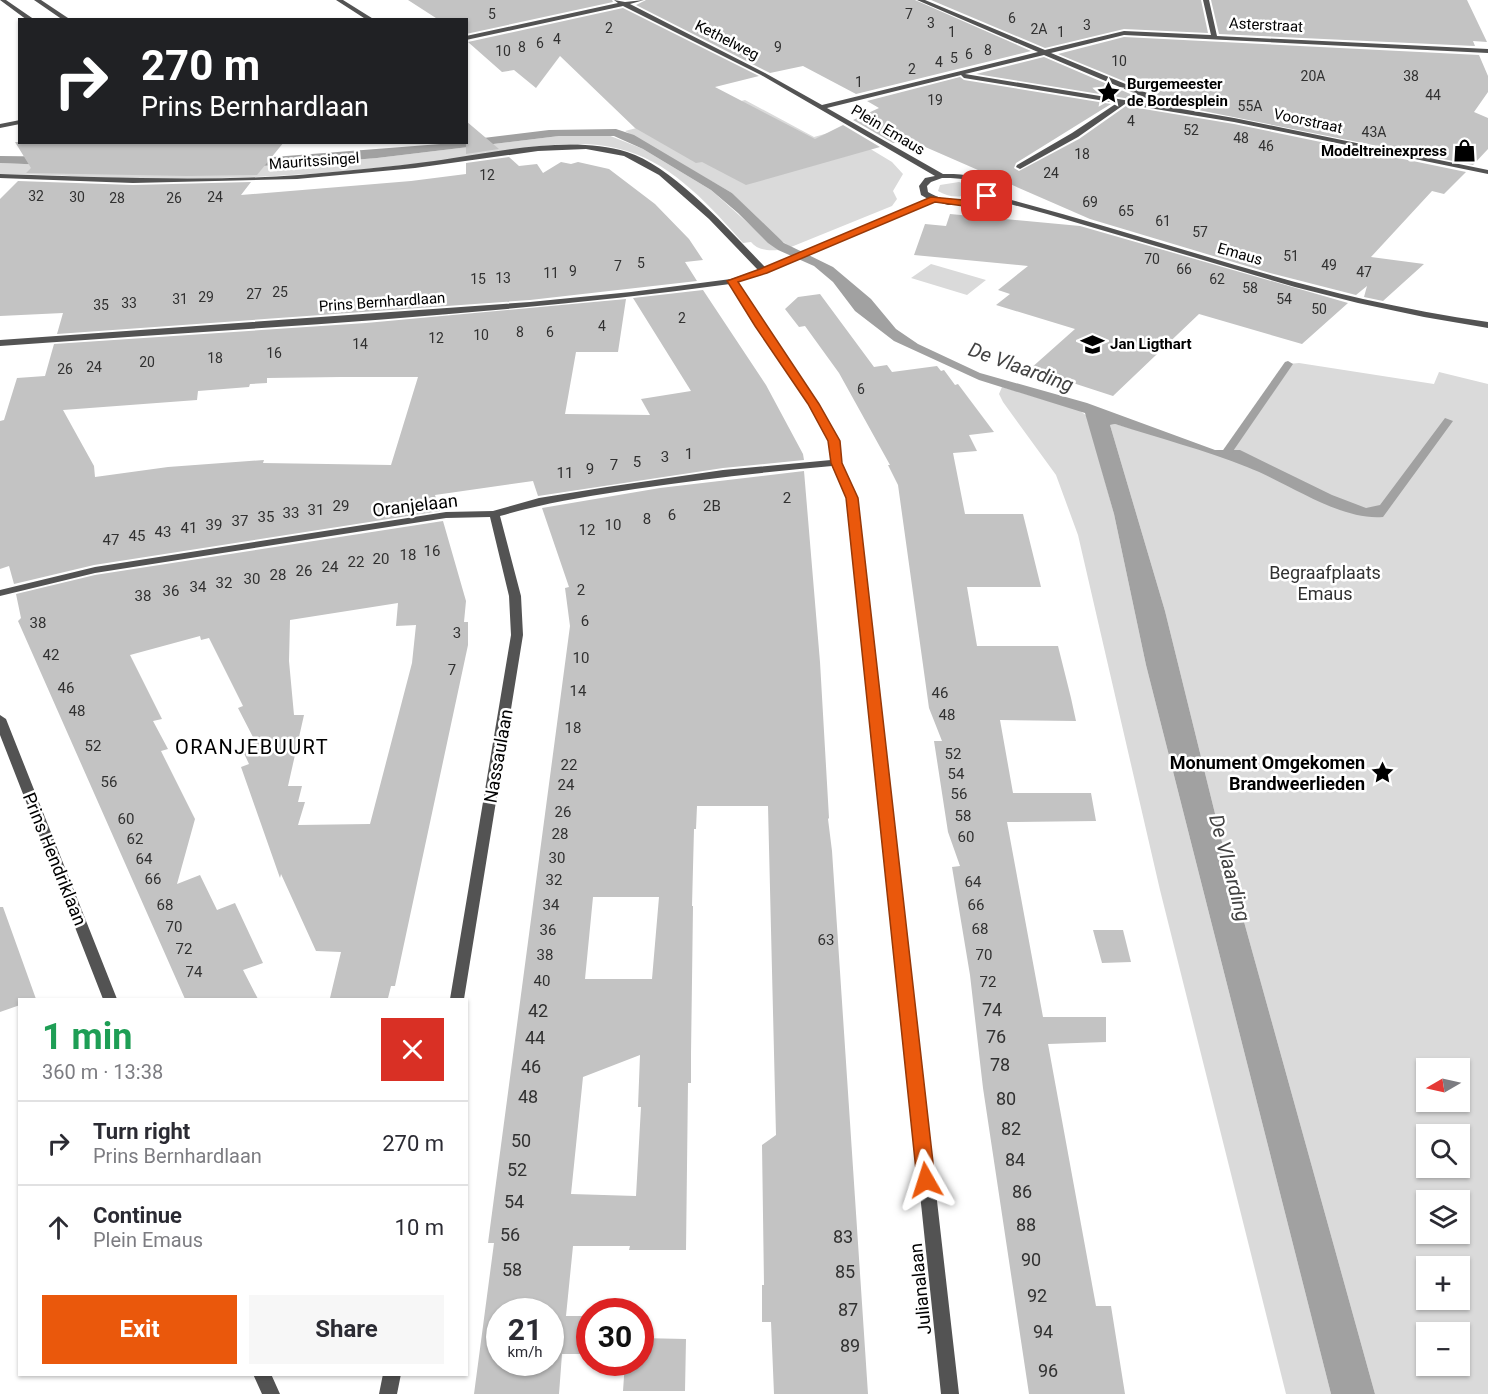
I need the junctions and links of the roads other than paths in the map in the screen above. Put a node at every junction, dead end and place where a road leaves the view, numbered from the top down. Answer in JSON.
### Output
{"nodes":[{"id":1,"x":2,"y":0,"type":"edge"},
{"id":2,"x":37,"y":0,"type":"edge"},
{"id":3,"x":339,"y":0,"type":"edge"},
{"id":4,"x":617,"y":0,"type":"edge"},
{"id":5,"x":641,"y":0,"type":"edge"},
{"id":6,"x":920,"y":0,"type":"edge"},
{"id":7,"x":1206,"y":0,"type":"edge"},
{"id":8,"x":625,"y":4,"type":"junction"},
{"id":9,"x":29,"y":18,"type":"edge"},
{"id":10,"x":65,"y":18,"type":"edge"},
{"id":11,"x":369,"y":18,"type":"edge"},
{"id":12,"x":1214,"y":36,"type":"junction"},
{"id":13,"x":468,"y":38,"type":"edge"},
{"id":14,"x":1488,"y":51,"type":"edge"},
{"id":15,"x":1046,"y":52,"type":"junction"},
{"id":16,"x":960,"y":75,"type":"junction"},
{"id":17,"x":1148,"y":95,"type":"junction"},
{"id":18,"x":1126,"y":104,"type":"junction"},
{"id":19,"x":822,"y":107,"type":"junction"},
{"id":20,"x":1179,"y":110,"type":"junction"},
{"id":21,"x":18,"y":122,"type":"edge"},
{"id":22,"x":0,"y":126,"type":"edge"},
{"id":23,"x":1020,"y":167,"type":"dead end"},
{"id":24,"x":1488,"y":172,"type":"edge"},
{"id":25,"x":0,"y":176,"type":"edge"},
{"id":26,"x":941,"y":176,"type":"junction"},
{"id":27,"x":987,"y":196,"type":"junction"},
{"id":28,"x":934,"y":199,"type":"junction"},
{"id":29,"x":764,"y":271,"type":"junction"},
{"id":30,"x":732,"y":281,"type":"junction"},
{"id":31,"x":1488,"y":325,"type":"edge"},
{"id":32,"x":0,"y":342,"type":"edge"},
{"id":33,"x":836,"y":463,"type":"junction"},
{"id":34,"x":494,"y":514,"type":"junction"},
{"id":35,"x":0,"y":593,"type":"edge"},
{"id":36,"x":0,"y":719,"type":"edge"},
{"id":37,"x":110,"y":998,"type":"edge"},
{"id":38,"x":457,"y":998,"type":"edge"},
{"id":39,"x":263,"y":1376,"type":"edge"},
{"id":40,"x":392,"y":1376,"type":"edge"},
{"id":41,"x":271,"y":1394,"type":"edge"},
{"id":42,"x":388,"y":1394,"type":"edge"},
{"id":43,"x":950,"y":1394,"type":"edge"}],
"edges":[{"from":1,"to":9,"type":"street"},
{"from":2,"to":10,"type":"street"},
{"from":3,"to":11,"type":"street"},
{"from":4,"to":8,"type":"street","name":"Kethelweg"},
{"from":5,"to":8,"type":"street"},
{"from":6,"to":15,"type":"street"},
{"from":7,"to":12,"type":"street"},
{"from":8,"to":13,"type":"street"},
{"from":8,"to":19,"type":"street","name":"Kethelweg"},
{"from":12,"to":14,"type":"street","name":"Asterstraat"},
{"from":12,"to":15,"type":"street","name":"Asterstraat"},
{"from":15,"to":16,"type":"street"},
{"from":15,"to":17,"type":"street"},
{"from":16,"to":18,"type":"street"},
{"from":16,"to":19,"type":"street"},
{"from":17,"to":18,"type":"street"},
{"from":17,"to":20,"type":"street"},
{"from":18,"to":20,"type":"street","name":"Voorstraat"},
{"from":18,"to":23,"type":"street"},
{"from":19,"to":26,"type":"street","name":"Plein Emaus"},
{"from":20,"to":24,"type":"street","name":"Voorstraat"},
{"from":21,"to":22,"type":"street"},
{"from":25,"to":29,"type":"street","name":"Mauritssingel"},
{"from":26,"to":27,"type":"street","name":"Plein Emaus"},
{"from":26,"to":28,"type":"street","name":"Plein Emaus"},
{"from":27,"to":28,"type":"street"},
{"from":27,"to":31,"type":"street","name":"Emaus"},
{"from":28,"to":29,"type":"street"},
{"from":29,"to":30,"type":"street","name":"Prins Bernhardlaan"},
{"from":30,"to":32,"type":"street","name":"Prins Bernhardlaan"},
{"from":30,"to":33,"type":"street","name":"Julianalaan"},
{"from":33,"to":34,"type":"street","name":"Oranjelaan"},
{"from":33,"to":43,"type":"street","name":"Julianalaan"},
{"from":34,"to":35,"type":"street","name":"Oranjelaan"},
{"from":34,"to":38,"type":"street","name":"Nassaulaan"},
{"from":36,"to":37,"type":"street","name":"Prins Hendriklaan"},
{"from":39,"to":41,"type":"street"},
{"from":40,"to":42,"type":"street"}]}
